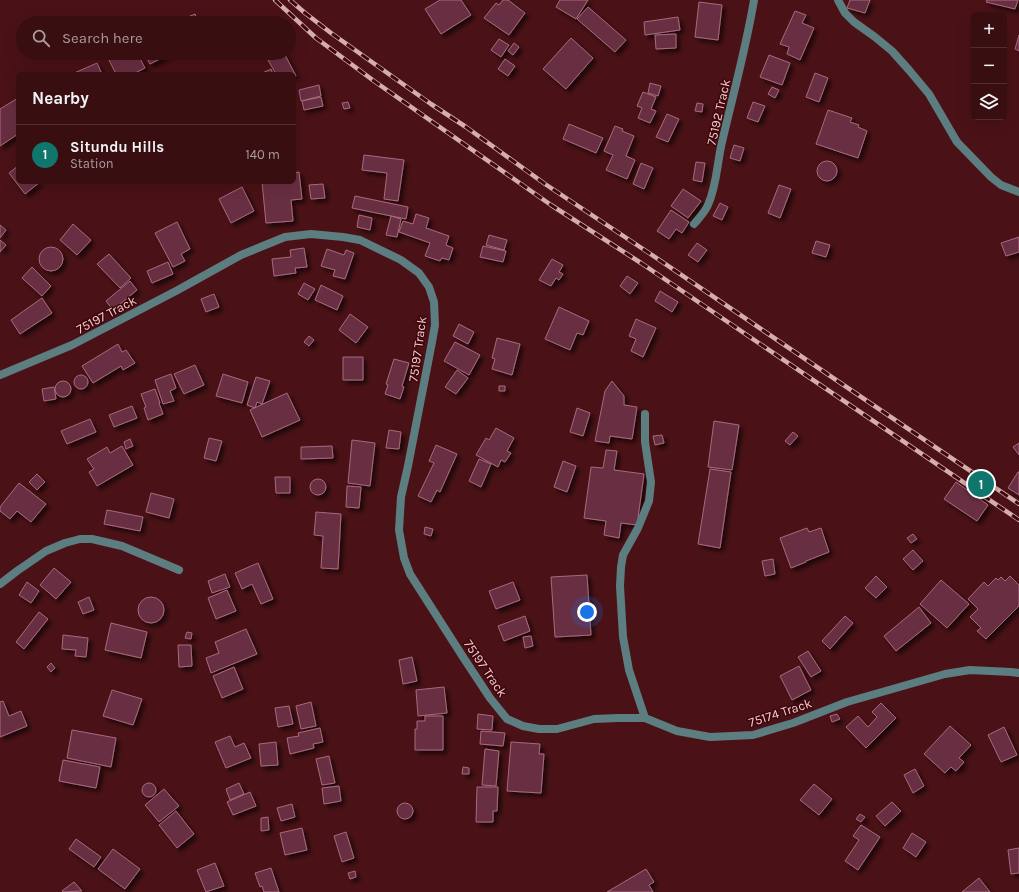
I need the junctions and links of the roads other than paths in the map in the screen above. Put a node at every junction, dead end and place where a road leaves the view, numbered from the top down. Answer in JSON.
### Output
{"nodes":[{"id":1,"x":754,"y":0,"type":"edge"},
{"id":2,"x":838,"y":0,"type":"edge"},
{"id":3,"x":1019,"y":192,"type":"edge"},
{"id":4,"x":694,"y":224,"type":"dead end"},
{"id":5,"x":0,"y":376,"type":"edge"},
{"id":6,"x":645,"y":414,"type":"dead end"},
{"id":7,"x":179,"y":570,"type":"dead end"},
{"id":8,"x":0,"y":584,"type":"edge"},
{"id":9,"x":1019,"y":673,"type":"edge"},
{"id":10,"x":645,"y":718,"type":"junction"}],
"edges":[{"from":1,"to":4,"type":"street","name":"75192 Track"},
{"from":2,"to":3,"type":"street"},
{"from":5,"to":10,"type":"street","name":"75197 Track"},
{"from":6,"to":10,"type":"street"},
{"from":7,"to":8,"type":"street"},
{"from":9,"to":10,"type":"street","name":"75174 Track"}]}
